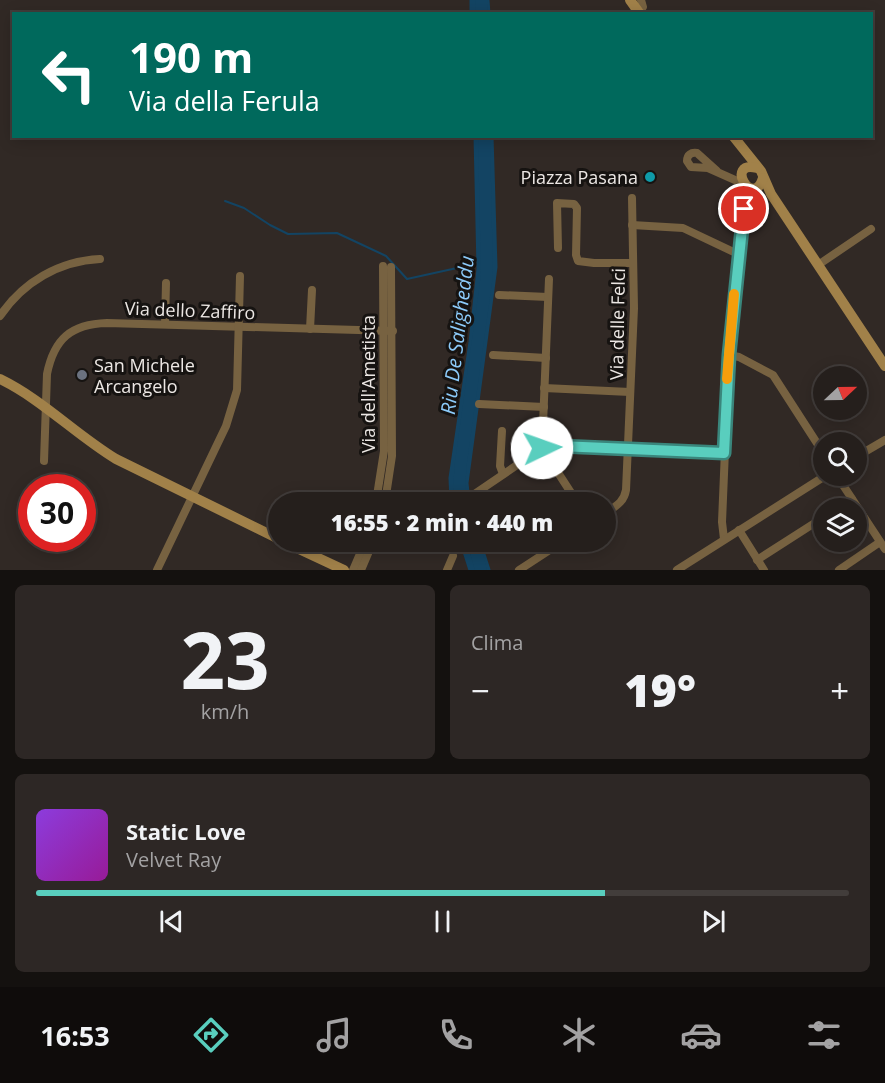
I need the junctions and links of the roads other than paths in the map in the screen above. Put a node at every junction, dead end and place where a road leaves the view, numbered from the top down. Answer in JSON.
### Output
{"nodes":[{"id":1,"x":734,"y":138,"type":"edge"},
{"id":2,"x":702,"y":159,"type":"junction"},
{"id":3,"x":698,"y":167,"type":"junction"},
{"id":4,"x":717,"y":171,"type":"junction"},
{"id":5,"x":751,"y":181,"type":"junction"},
{"id":6,"x":632,"y":198,"type":"dead end"},
{"id":7,"x":632,"y":225,"type":"junction"},
{"id":8,"x":871,"y":228,"type":"dead end"},
{"id":9,"x":558,"y":248,"type":"dead end"},
{"id":10,"x":738,"y":254,"type":"junction"},
{"id":11,"x":100,"y":259,"type":"dead end"},
{"id":12,"x":633,"y":263,"type":"junction"},
{"id":13,"x":818,"y":265,"type":"junction"},
{"id":14,"x":387,"y":267,"type":"dead end"},
{"id":15,"x":240,"y":276,"type":"dead end"},
{"id":16,"x":549,"y":279,"type":"dead end"},
{"id":17,"x":166,"y":283,"type":"dead end"},
{"id":18,"x":312,"y":290,"type":"dead end"},
{"id":19,"x":499,"y":295,"type":"dead end"},
{"id":20,"x":548,"y":297,"type":"junction"},
{"id":21,"x":0,"y":316,"type":"edge"},
{"id":22,"x":165,"y":324,"type":"junction"},
{"id":23,"x":239,"y":326,"type":"junction"},
{"id":24,"x":310,"y":329,"type":"junction"},
{"id":25,"x":388,"y":331,"type":"junction"},
{"id":26,"x":493,"y":355,"type":"dead end"},
{"id":27,"x":729,"y":355,"type":"junction"},
{"id":28,"x":546,"y":358,"type":"junction"},
{"id":29,"x":885,"y":366,"type":"edge"},
{"id":30,"x":0,"y":379,"type":"edge"},
{"id":31,"x":544,"y":388,"type":"junction"},
{"id":32,"x":630,"y":392,"type":"junction"},
{"id":33,"x":479,"y":404,"type":"dead end"},
{"id":34,"x":46,"y":406,"type":"junction"},
{"id":35,"x":544,"y":407,"type":"junction"},
{"id":36,"x":502,"y":430,"type":"dead end"},
{"id":37,"x":813,"y":437,"type":"edge"},
{"id":38,"x":885,"y":440,"type":"edge"},
{"id":39,"x":542,"y":448,"type":"junction"},
{"id":40,"x":628,"y":449,"type":"junction"},
{"id":41,"x":867,"y":450,"type":"edge"},
{"id":42,"x":724,"y":453,"type":"junction"},
{"id":43,"x":44,"y":461,"type":"dead end"},
{"id":44,"x":502,"y":474,"type":"junction"},
{"id":45,"x":813,"y":484,"type":"edge"},
{"id":46,"x":378,"y":492,"type":"edge"},
{"id":47,"x":387,"y":492,"type":"edge"},
{"id":48,"x":477,"y":492,"type":"edge"},
{"id":49,"x":571,"y":492,"type":"edge"},
{"id":50,"x":192,"y":497,"type":"junction"},
{"id":51,"x":616,"y":507,"type":"edge"},
{"id":52,"x":867,"y":522,"type":"edge"},
{"id":53,"x":813,"y":524,"type":"edge"},
{"id":54,"x":739,"y":530,"type":"junction"},
{"id":55,"x":268,"y":534,"type":"edge"},
{"id":56,"x":724,"y":539,"type":"junction"},
{"id":57,"x":883,"y":546,"type":"edge"},
{"id":58,"x":306,"y":552,"type":"edge"},
{"id":59,"x":360,"y":552,"type":"edge"},
{"id":60,"x":369,"y":552,"type":"edge"},
{"id":61,"x":547,"y":552,"type":"edge"},
{"id":62,"x":453,"y":556,"type":"dead end"},
{"id":63,"x":758,"y":560,"type":"junction"},
{"id":64,"x":156,"y":567,"type":"edge"},
{"id":65,"x":344,"y":570,"type":"edge"},
{"id":66,"x":353,"y":570,"type":"edge"},
{"id":67,"x":361,"y":570,"type":"edge"},
{"id":68,"x":447,"y":570,"type":"edge"},
{"id":69,"x":519,"y":570,"type":"edge"},
{"id":70,"x":677,"y":570,"type":"edge"},
{"id":71,"x":764,"y":570,"type":"edge"},
{"id":72,"x":839,"y":570,"type":"edge"}],
"edges":[{"from":1,"to":5,"type":"street"},
{"from":2,"to":3,"type":"street"},
{"from":2,"to":3,"type":"street"},
{"from":2,"to":4,"type":"street"},
{"from":3,"to":4,"type":"street"},
{"from":4,"to":5,"type":"street"},
{"from":5,"to":10,"type":"street"},
{"from":5,"to":13,"type":"street"},
{"from":6,"to":7,"type":"street","name":"Via delle Felci"},
{"from":7,"to":10,"type":"street"},
{"from":7,"to":12,"type":"street","name":"Via delle Felci"},
{"from":8,"to":13,"type":"street"},
{"from":9,"to":12,"type":"street"},
{"from":10,"to":27,"type":"street"},
{"from":11,"to":21,"type":"street"},
{"from":12,"to":32,"type":"street","name":"Via delle Felci"},
{"from":13,"to":29,"type":"street"},
{"from":14,"to":25,"type":"street","name":"Via dell'Ametista"},
{"from":15,"to":23,"type":"street"},
{"from":16,"to":20,"type":"street"},
{"from":17,"to":22,"type":"street"},
{"from":18,"to":24,"type":"street"},
{"from":19,"to":20,"type":"street"},
{"from":20,"to":28,"type":"street"},
{"from":22,"to":23,"type":"street","name":"Via dello Zaffiro"},
{"from":22,"to":34,"type":"street","name":"Via dello Zaffiro"},
{"from":23,"to":24,"type":"street","name":"Via dello Zaffiro"},
{"from":23,"to":50,"type":"street"},
{"from":24,"to":25,"type":"street","name":"Via dello Zaffiro"},
{"from":25,"to":46,"type":"street","name":"Via dell'Ametista"},
{"from":25,"to":47,"type":"street","name":"Via dell'Ametista"},
{"from":26,"to":28,"type":"street"},
{"from":27,"to":37,"type":"street"},
{"from":27,"to":42,"type":"street"},
{"from":28,"to":31,"type":"street"},
{"from":30,"to":34,"type":"street"},
{"from":31,"to":32,"type":"street"},
{"from":31,"to":35,"type":"street"},
{"from":32,"to":40,"type":"street","name":"Via delle Felci"},
{"from":33,"to":35,"type":"street"},
{"from":34,"to":43,"type":"street","name":"Via dello Zaffiro"},
{"from":34,"to":50,"type":"street"},
{"from":35,"to":39,"type":"street"},
{"from":36,"to":44,"type":"street"},
{"from":38,"to":41,"type":"street"},
{"from":39,"to":40,"type":"street"},
{"from":39,"to":44,"type":"street"},
{"from":39,"to":49,"type":"street"},
{"from":40,"to":42,"type":"street"},
{"from":40,"to":51,"type":"street","name":"Via delle Felci"},
{"from":42,"to":56,"type":"street"},
{"from":44,"to":48,"type":"street"},
{"from":45,"to":54,"type":"street"},
{"from":50,"to":55,"type":"street"},
{"from":50,"to":64,"type":"street"},
{"from":52,"to":57,"type":"street"},
{"from":53,"to":63,"type":"street"},
{"from":54,"to":56,"type":"street"},
{"from":54,"to":63,"type":"street"},
{"from":56,"to":70,"type":"street"},
{"from":57,"to":72,"type":"street"},
{"from":58,"to":65,"type":"street"},
{"from":59,"to":66,"type":"street"},
{"from":60,"to":67,"type":"street"},
{"from":61,"to":69,"type":"street"},
{"from":62,"to":68,"type":"street"},
{"from":63,"to":71,"type":"street"}]}
